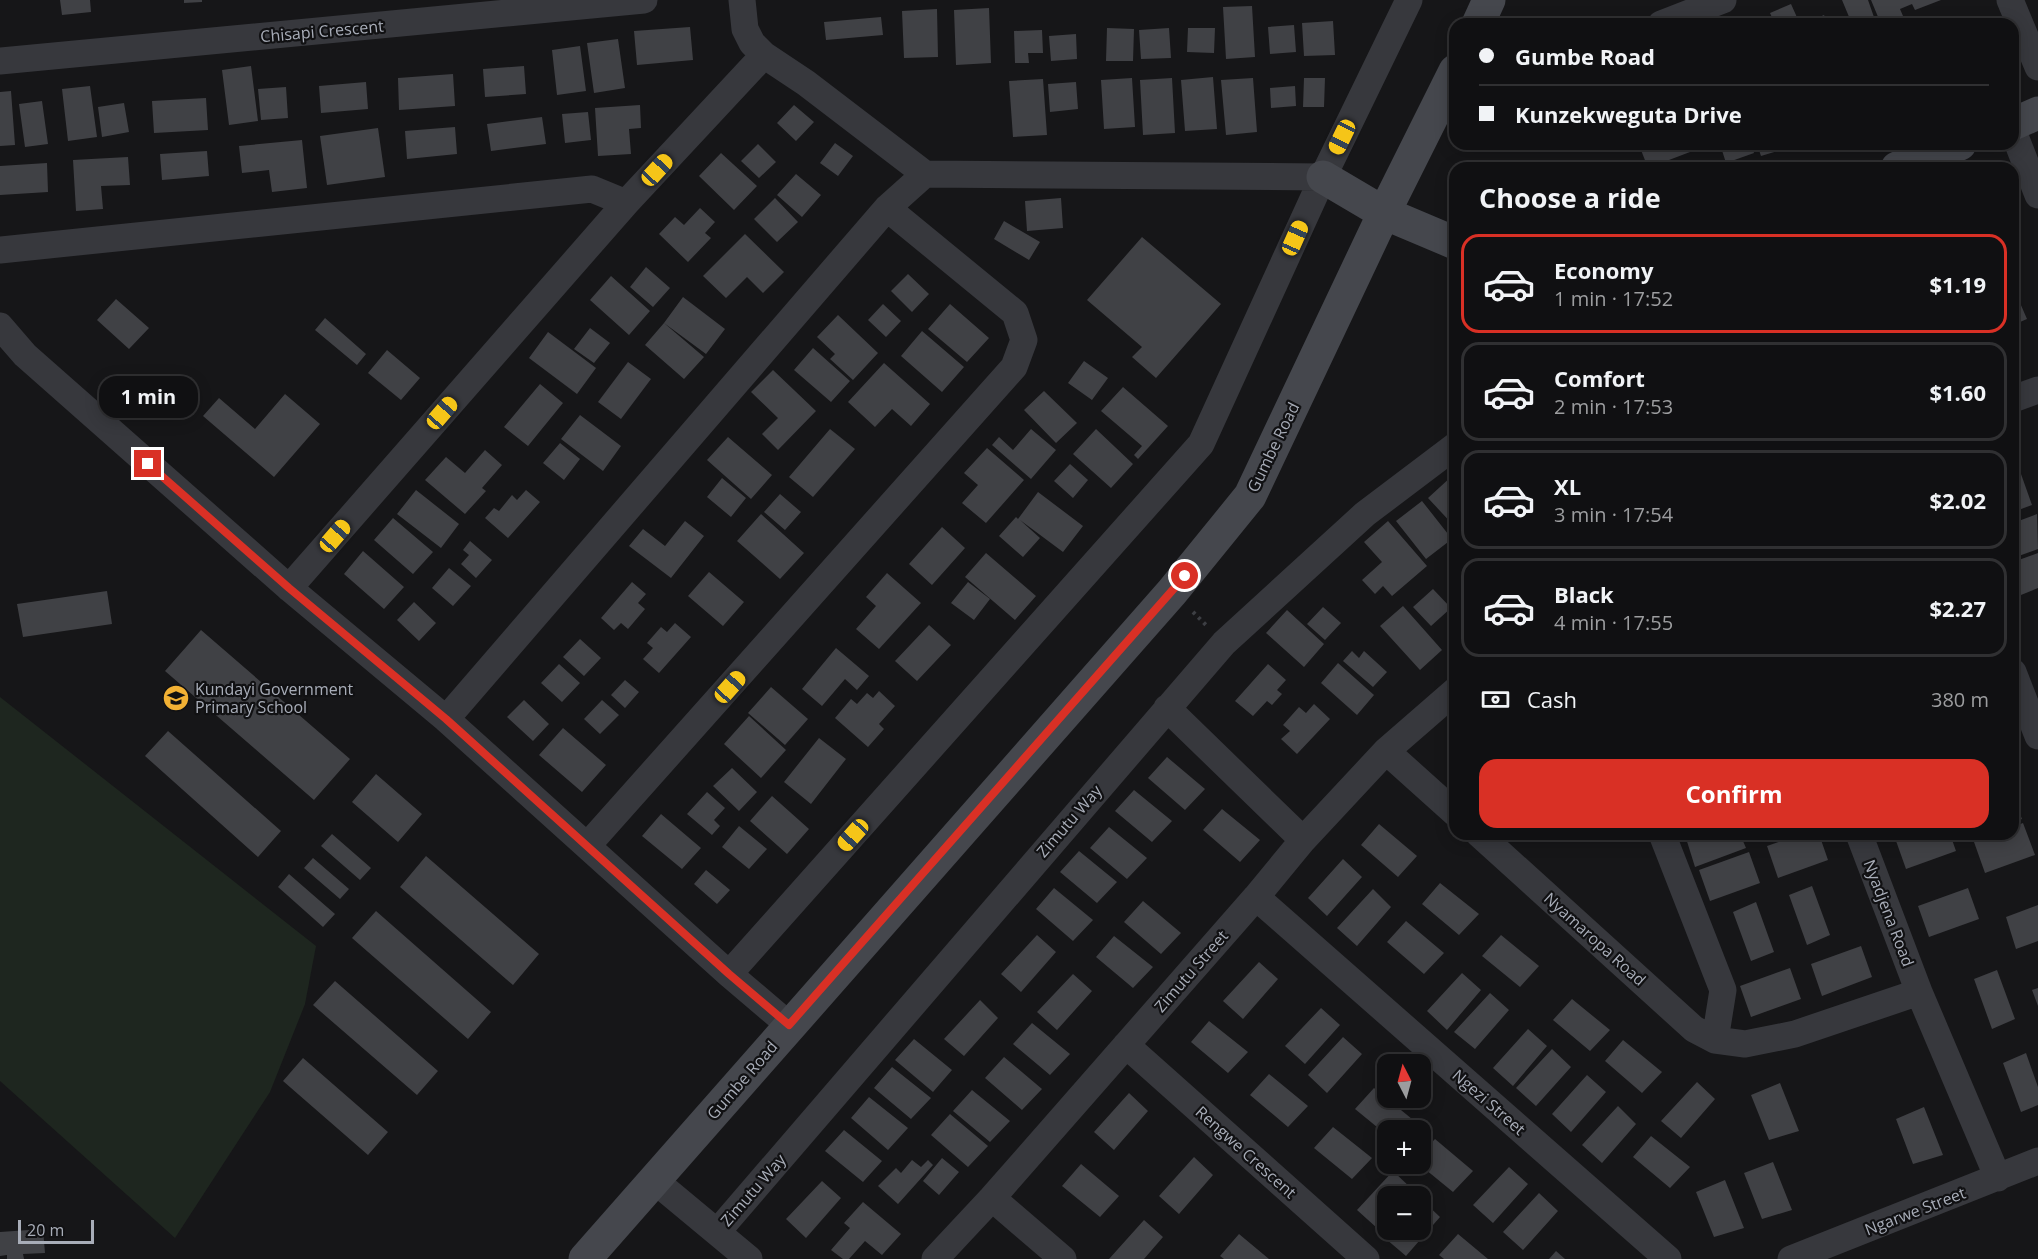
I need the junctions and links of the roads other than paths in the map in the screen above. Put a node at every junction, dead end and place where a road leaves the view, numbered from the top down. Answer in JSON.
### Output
{"nodes":[{"id":1,"x":644,"y":0,"type":"edge"},
{"id":2,"x":742,"y":0,"type":"edge"},
{"id":3,"x":1409,"y":0,"type":"edge"},
{"id":4,"x":1489,"y":0,"type":"edge"},
{"id":5,"x":1723,"y":0,"type":"edge"},
{"id":6,"x":2010,"y":0,"type":"edge"},
{"id":7,"x":1481,"y":18,"type":"edge"},
{"id":8,"x":1676,"y":18,"type":"edge"},
{"id":9,"x":2018,"y":18,"type":"edge"},
{"id":10,"x":2019,"y":22,"type":"edge"},
{"id":11,"x":764,"y":56,"type":"junction"},
{"id":12,"x":0,"y":62,"type":"edge"},
{"id":13,"x":2038,"y":67,"type":"edge"},
{"id":14,"x":1449,"y":83,"type":"edge"},
{"id":15,"x":2038,"y":113,"type":"edge"},
{"id":16,"x":2019,"y":121,"type":"edge"},
{"id":17,"x":1944,"y":150,"type":"edge"},
{"id":18,"x":2018,"y":150,"type":"edge"},
{"id":19,"x":1912,"y":162,"type":"edge"},
{"id":20,"x":925,"y":174,"type":"junction"},
{"id":21,"x":1323,"y":177,"type":"junction"},
{"id":22,"x":2028,"y":191,"type":"edge"},
{"id":23,"x":627,"y":203,"type":"junction"},
{"id":24,"x":887,"y":208,"type":"junction"},
{"id":25,"x":1384,"y":213,"type":"junction"},
{"id":26,"x":1449,"y":240,"type":"edge"},
{"id":27,"x":0,"y":250,"type":"edge"},
{"id":28,"x":0,"y":326,"type":"edge"},
{"id":29,"x":2038,"y":390,"type":"edge"},
{"id":30,"x":2019,"y":397,"type":"edge"},
{"id":31,"x":1449,"y":451,"type":"edge"},
{"id":32,"x":289,"y":588,"type":"junction"},
{"id":33,"x":2019,"y":687,"type":"edge"},
{"id":34,"x":1449,"y":696,"type":"edge"},
{"id":35,"x":1167,"y":708,"type":"junction"},
{"id":36,"x":446,"y":719,"type":"junction"},
{"id":37,"x":2038,"y":736,"type":"edge"},
{"id":38,"x":1386,"y":751,"type":"junction"},
{"id":39,"x":1449,"y":808,"type":"edge"},
{"id":40,"x":1303,"y":840,"type":"junction"},
{"id":41,"x":1486,"y":840,"type":"edge"},
{"id":42,"x":1664,"y":840,"type":"edge"},
{"id":43,"x":1860,"y":840,"type":"edge"},
{"id":44,"x":587,"y":846,"type":"junction"},
{"id":45,"x":1256,"y":897,"type":"junction"},
{"id":46,"x":729,"y":974,"type":"junction"},
{"id":47,"x":1919,"y":992,"type":"junction"},
{"id":48,"x":789,"y":1025,"type":"junction"},
{"id":49,"x":1715,"y":1040,"type":"junction"},
{"id":50,"x":1126,"y":1044,"type":"junction"},
{"id":51,"x":2038,"y":1161,"type":"edge"},
{"id":52,"x":1998,"y":1178,"type":"junction"},
{"id":53,"x":654,"y":1180,"type":"junction"},
{"id":54,"x":992,"y":1198,"type":"junction"},
{"id":55,"x":718,"y":1231,"type":"junction"},
{"id":56,"x":585,"y":1259,"type":"edge"},
{"id":57,"x":749,"y":1259,"type":"edge"},
{"id":58,"x":935,"y":1259,"type":"edge"},
{"id":59,"x":1063,"y":1259,"type":"edge"},
{"id":60,"x":1366,"y":1259,"type":"edge"},
{"id":61,"x":1668,"y":1259,"type":"edge"},
{"id":62,"x":1791,"y":1259,"type":"edge"}],
"edges":[{"from":1,"to":12,"type":"street","name":"Chisapi Crescent"},
{"from":2,"to":11,"type":"street"},
{"from":3,"to":21,"type":"street"},
{"from":4,"to":7,"type":"street"},
{"from":5,"to":8,"type":"street"},
{"from":6,"to":9,"type":"street"},
{"from":10,"to":13,"type":"street"},
{"from":11,"to":20,"type":"street"},
{"from":11,"to":23,"type":"street"},
{"from":14,"to":25,"type":"street","name":"Gumbe Road"},
{"from":15,"to":16,"type":"street"},
{"from":17,"to":19,"type":"street"},
{"from":18,"to":22,"type":"street"},
{"from":20,"to":21,"type":"street"},
{"from":20,"to":24,"type":"street"},
{"from":21,"to":25,"type":"street"},
{"from":21,"to":46,"type":"street"},
{"from":23,"to":27,"type":"street"},
{"from":23,"to":32,"type":"street"},
{"from":24,"to":36,"type":"street"},
{"from":24,"to":44,"type":"street"},
{"from":25,"to":26,"type":"street"},
{"from":25,"to":48,"type":"street","name":"Gumbe Road"},
{"from":28,"to":32,"type":"street"},
{"from":29,"to":30,"type":"street"},
{"from":31,"to":35,"type":"street","name":"Zimutu Way"},
{"from":32,"to":36,"type":"street"},
{"from":33,"to":37,"type":"street"},
{"from":34,"to":38,"type":"street","name":"Zimutu Street"},
{"from":35,"to":40,"type":"street"},
{"from":35,"to":55,"type":"street","name":"Zimutu Way"},
{"from":36,"to":44,"type":"street"},
{"from":38,"to":39,"type":"street"},
{"from":38,"to":40,"type":"street","name":"Zimutu Street"},
{"from":40,"to":45,"type":"street","name":"Zimutu Street"},
{"from":41,"to":49,"type":"street","name":"Nyamaropa Road"},
{"from":42,"to":49,"type":"street"},
{"from":43,"to":47,"type":"street","name":"Nyadjena Road"},
{"from":44,"to":46,"type":"street"},
{"from":45,"to":50,"type":"street","name":"Zimutu Street"},
{"from":45,"to":61,"type":"street","name":"Ngezi Street"},
{"from":46,"to":48,"type":"street"},
{"from":47,"to":49,"type":"street"},
{"from":47,"to":52,"type":"street","name":"Nyadjena Road"},
{"from":48,"to":53,"type":"street","name":"Gumbe Road"},
{"from":50,"to":54,"type":"street","name":"Zimutu Street"},
{"from":50,"to":60,"type":"street","name":"Rengwe Crescent"},
{"from":51,"to":52,"type":"street","name":"Ngarwe Street"},
{"from":52,"to":62,"type":"street","name":"Ngarwe Street"},
{"from":53,"to":55,"type":"street"},
{"from":53,"to":56,"type":"street","name":"Gumbe Road"},
{"from":54,"to":58,"type":"street","name":"Zimutu Street"},
{"from":54,"to":59,"type":"street"},
{"from":55,"to":57,"type":"street"}]}
